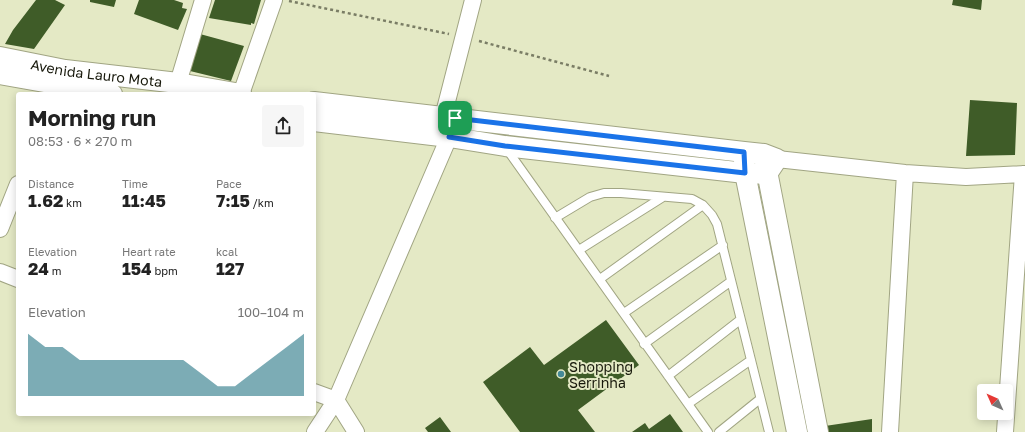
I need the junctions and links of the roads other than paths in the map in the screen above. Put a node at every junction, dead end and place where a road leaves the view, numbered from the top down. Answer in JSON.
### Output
{"nodes":[{"id":1,"x":203,"y":0,"type":"edge"},
{"id":2,"x":274,"y":0,"type":"edge"},
{"id":3,"x":473,"y":0,"type":"edge"},
{"id":4,"x":0,"y":57,"type":"edge"},
{"id":5,"x":0,"y":74,"type":"edge"},
{"id":6,"x":178,"y":83,"type":"junction"},
{"id":7,"x":56,"y":90,"type":"edge"},
{"id":8,"x":84,"y":92,"type":"edge"},
{"id":9,"x":228,"y":92,"type":"edge"},
{"id":10,"x":234,"y":92,"type":"edge"},
{"id":11,"x":316,"y":102,"type":"edge"},
{"id":12,"x":316,"y":121,"type":"edge"},
{"id":13,"x":449,"y":124,"type":"junction"},
{"id":14,"x":500,"y":124,"type":"junction"},
{"id":15,"x":499,"y":145,"type":"junction"},
{"id":16,"x":744,"y":152,"type":"junction"},
{"id":17,"x":770,"y":162,"type":"junction"},
{"id":18,"x":745,"y":173,"type":"junction"},
{"id":19,"x":905,"y":173,"type":"junction"},
{"id":20,"x":1024,"y":174,"type":"edge"},
{"id":21,"x":16,"y":189,"type":"edge"},
{"id":22,"x":663,"y":197,"type":"junction"},
{"id":23,"x":703,"y":205,"type":"junction"},
{"id":24,"x":555,"y":218,"type":"junction"},
{"id":25,"x":0,"y":229,"type":"edge"},
{"id":26,"x":723,"y":245,"type":"junction"},
{"id":27,"x":579,"y":250,"type":"junction"},
{"id":28,"x":0,"y":272,"type":"edge"},
{"id":29,"x":16,"y":278,"type":"edge"},
{"id":30,"x":600,"y":279,"type":"junction"},
{"id":31,"x":730,"y":282,"type":"junction"},
{"id":32,"x":624,"y":313,"type":"junction"},
{"id":33,"x":740,"y":320,"type":"junction"},
{"id":34,"x":644,"y":344,"type":"junction"},
{"id":35,"x":751,"y":360,"type":"junction"},
{"id":36,"x":668,"y":376,"type":"junction"},
{"id":37,"x":316,"y":393,"type":"edge"},
{"id":38,"x":760,"y":399,"type":"junction"},
{"id":39,"x":336,"y":400,"type":"junction"},
{"id":40,"x":688,"y":404,"type":"junction"},
{"id":41,"x":315,"y":432,"type":"edge"},
{"id":42,"x":356,"y":432,"type":"edge"},
{"id":43,"x":708,"y":432,"type":"edge"},
{"id":44,"x":719,"y":432,"type":"edge"},
{"id":45,"x":769,"y":432,"type":"edge"},
{"id":46,"x":797,"y":432,"type":"edge"},
{"id":47,"x":818,"y":432,"type":"edge"},
{"id":48,"x":890,"y":432,"type":"edge"},
{"id":49,"x":1005,"y":432,"type":"edge"}],
"edges":[{"from":1,"to":6,"type":"street"},
{"from":2,"to":10,"type":"street"},
{"from":3,"to":13,"type":"street"},
{"from":4,"to":6,"type":"street","name":"Avenida Lauro Mota"},
{"from":5,"to":7,"type":"street","name":"Avenida Lauro Mota"},
{"from":6,"to":9,"type":"street","name":"Avenida Lauro Mota"},
{"from":7,"to":8,"type":"street","name":"Avenida Lauro Mota"},
{"from":11,"to":13,"type":"street"},
{"from":12,"to":13,"type":"street"},
{"from":13,"to":14,"type":"street"},
{"from":13,"to":15,"type":"street"},
{"from":13,"to":39,"type":"street"},
{"from":14,"to":15,"type":"street"},
{"from":14,"to":16,"type":"street"},
{"from":15,"to":18,"type":"street"},
{"from":15,"to":24,"type":"lane"},
{"from":16,"to":17,"type":"street"},
{"from":16,"to":18,"type":"street"},
{"from":17,"to":18,"type":"street"},
{"from":17,"to":19,"type":"street"},
{"from":17,"to":47,"type":"street"},
{"from":18,"to":46,"type":"street"},
{"from":19,"to":20,"type":"street"},
{"from":19,"to":48,"type":"street"},
{"from":20,"to":49,"type":"street"},
{"from":21,"to":25,"type":"street"},
{"from":22,"to":23,"type":"lane"},
{"from":22,"to":24,"type":"lane"},
{"from":22,"to":27,"type":"lane"},
{"from":23,"to":26,"type":"lane"},
{"from":23,"to":30,"type":"lane"},
{"from":24,"to":27,"type":"lane"},
{"from":26,"to":31,"type":"lane"},
{"from":26,"to":32,"type":"lane"},
{"from":27,"to":30,"type":"lane"},
{"from":28,"to":29,"type":"street"},
{"from":30,"to":32,"type":"lane"},
{"from":31,"to":33,"type":"lane"},
{"from":31,"to":34,"type":"lane"},
{"from":32,"to":34,"type":"lane"},
{"from":33,"to":35,"type":"lane"},
{"from":33,"to":36,"type":"lane"},
{"from":34,"to":36,"type":"lane"},
{"from":35,"to":38,"type":"lane"},
{"from":35,"to":40,"type":"lane"},
{"from":36,"to":40,"type":"lane"},
{"from":37,"to":39,"type":"street"},
{"from":38,"to":44,"type":"lane"},
{"from":38,"to":45,"type":"lane"},
{"from":39,"to":41,"type":"street"},
{"from":39,"to":42,"type":"street"},
{"from":40,"to":43,"type":"lane"}]}
